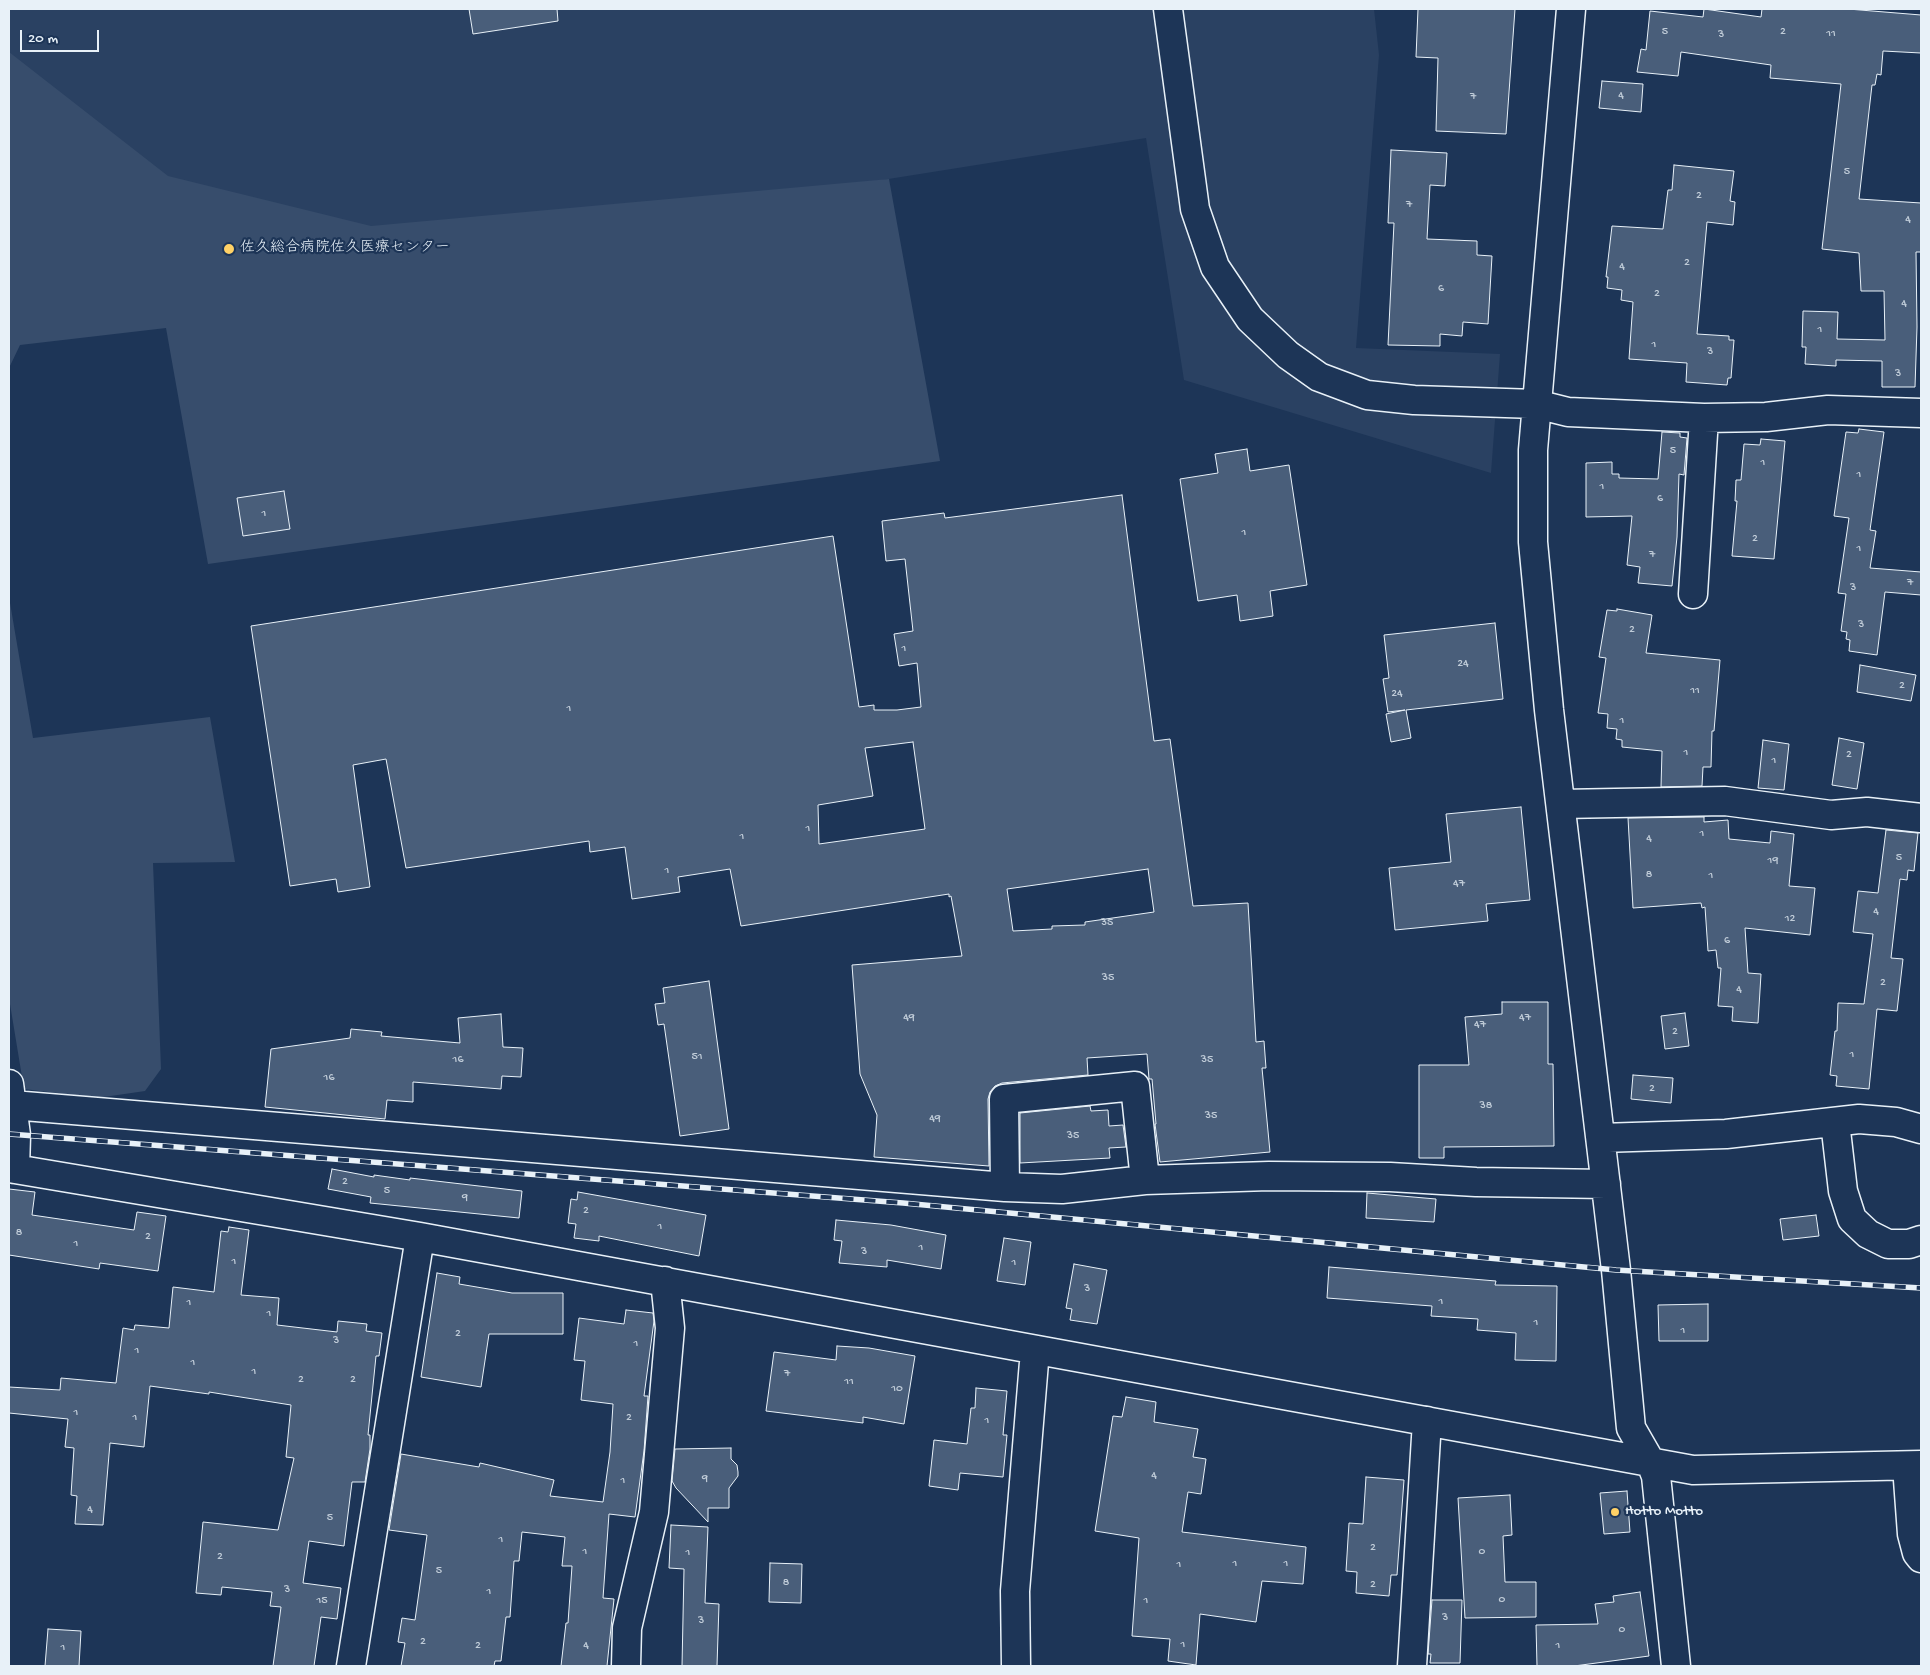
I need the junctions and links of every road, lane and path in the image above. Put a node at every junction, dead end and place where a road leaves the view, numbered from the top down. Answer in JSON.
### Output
{"nodes":[{"id":1,"x":1168,"y":9,"type":"edge"},
{"id":2,"x":1571,"y":9,"type":"edge"},
{"id":3,"x":1536,"y":404,"type":"junction"},
{"id":4,"x":1921,"y":413,"type":"edge"},
{"id":5,"x":1704,"y":418,"type":"junction"},
{"id":6,"x":1693,"y":594,"type":"dead end"},
{"id":7,"x":1561,"y":804,"type":"junction"},
{"id":8,"x":1921,"y":818,"type":"edge"},
{"id":9,"x":10,"y":1094,"type":"edge"},
{"id":10,"x":1835,"y":1122,"type":"junction"},
{"id":11,"x":1921,"y":1129,"type":"edge"},
{"id":12,"x":1601,"y":1138,"type":"junction"},
{"id":13,"x":12,"y":1169,"type":"edge"},
{"id":14,"x":1145,"y":1180,"type":"junction"},
{"id":15,"x":1606,"y":1184,"type":"junction"},
{"id":16,"x":1006,"y":1187,"type":"junction"},
{"id":17,"x":420,"y":1236,"type":"junction"},
{"id":18,"x":1921,"y":1240,"type":"edge"},
{"id":19,"x":665,"y":1281,"type":"junction"},
{"id":20,"x":1035,"y":1350,"type":"junction"},
{"id":21,"x":1427,"y":1421,"type":"junction"},
{"id":22,"x":1650,"y":1461,"type":"junction"},
{"id":23,"x":1914,"y":1466,"type":"edge"},
{"id":24,"x":1921,"y":1558,"type":"edge"},
{"id":25,"x":351,"y":1666,"type":"edge"},
{"id":26,"x":626,"y":1666,"type":"edge"},
{"id":27,"x":1016,"y":1666,"type":"edge"},
{"id":28,"x":1412,"y":1666,"type":"edge"},
{"id":29,"x":1676,"y":1666,"type":"edge"}],
"edges":[{"from":1,"to":3,"type":"street"},
{"from":2,"to":3,"type":"street"},
{"from":3,"to":5,"type":"street"},
{"from":3,"to":7,"type":"street"},
{"from":4,"to":5,"type":"street"},
{"from":5,"to":6,"type":"street"},
{"from":7,"to":8,"type":"street"},
{"from":7,"to":12,"type":"street"},
{"from":9,"to":13,"type":"street"},
{"from":9,"to":16,"type":"street"},
{"from":10,"to":11,"type":"street"},
{"from":10,"to":12,"type":"street"},
{"from":10,"to":18,"type":"street"},
{"from":12,"to":15,"type":"street"},
{"from":13,"to":17,"type":"street"},
{"from":14,"to":15,"type":"street"},
{"from":14,"to":16,"type":"street"},
{"from":14,"to":16,"type":"street"},
{"from":15,"to":22,"type":"street"},
{"from":17,"to":19,"type":"street"},
{"from":17,"to":25,"type":"street"},
{"from":19,"to":20,"type":"street"},
{"from":19,"to":26,"type":"street"},
{"from":20,"to":21,"type":"street"},
{"from":20,"to":27,"type":"street"},
{"from":21,"to":22,"type":"street"},
{"from":21,"to":28,"type":"street"},
{"from":22,"to":23,"type":"street"},
{"from":22,"to":29,"type":"street"},
{"from":23,"to":24,"type":"street"}]}
